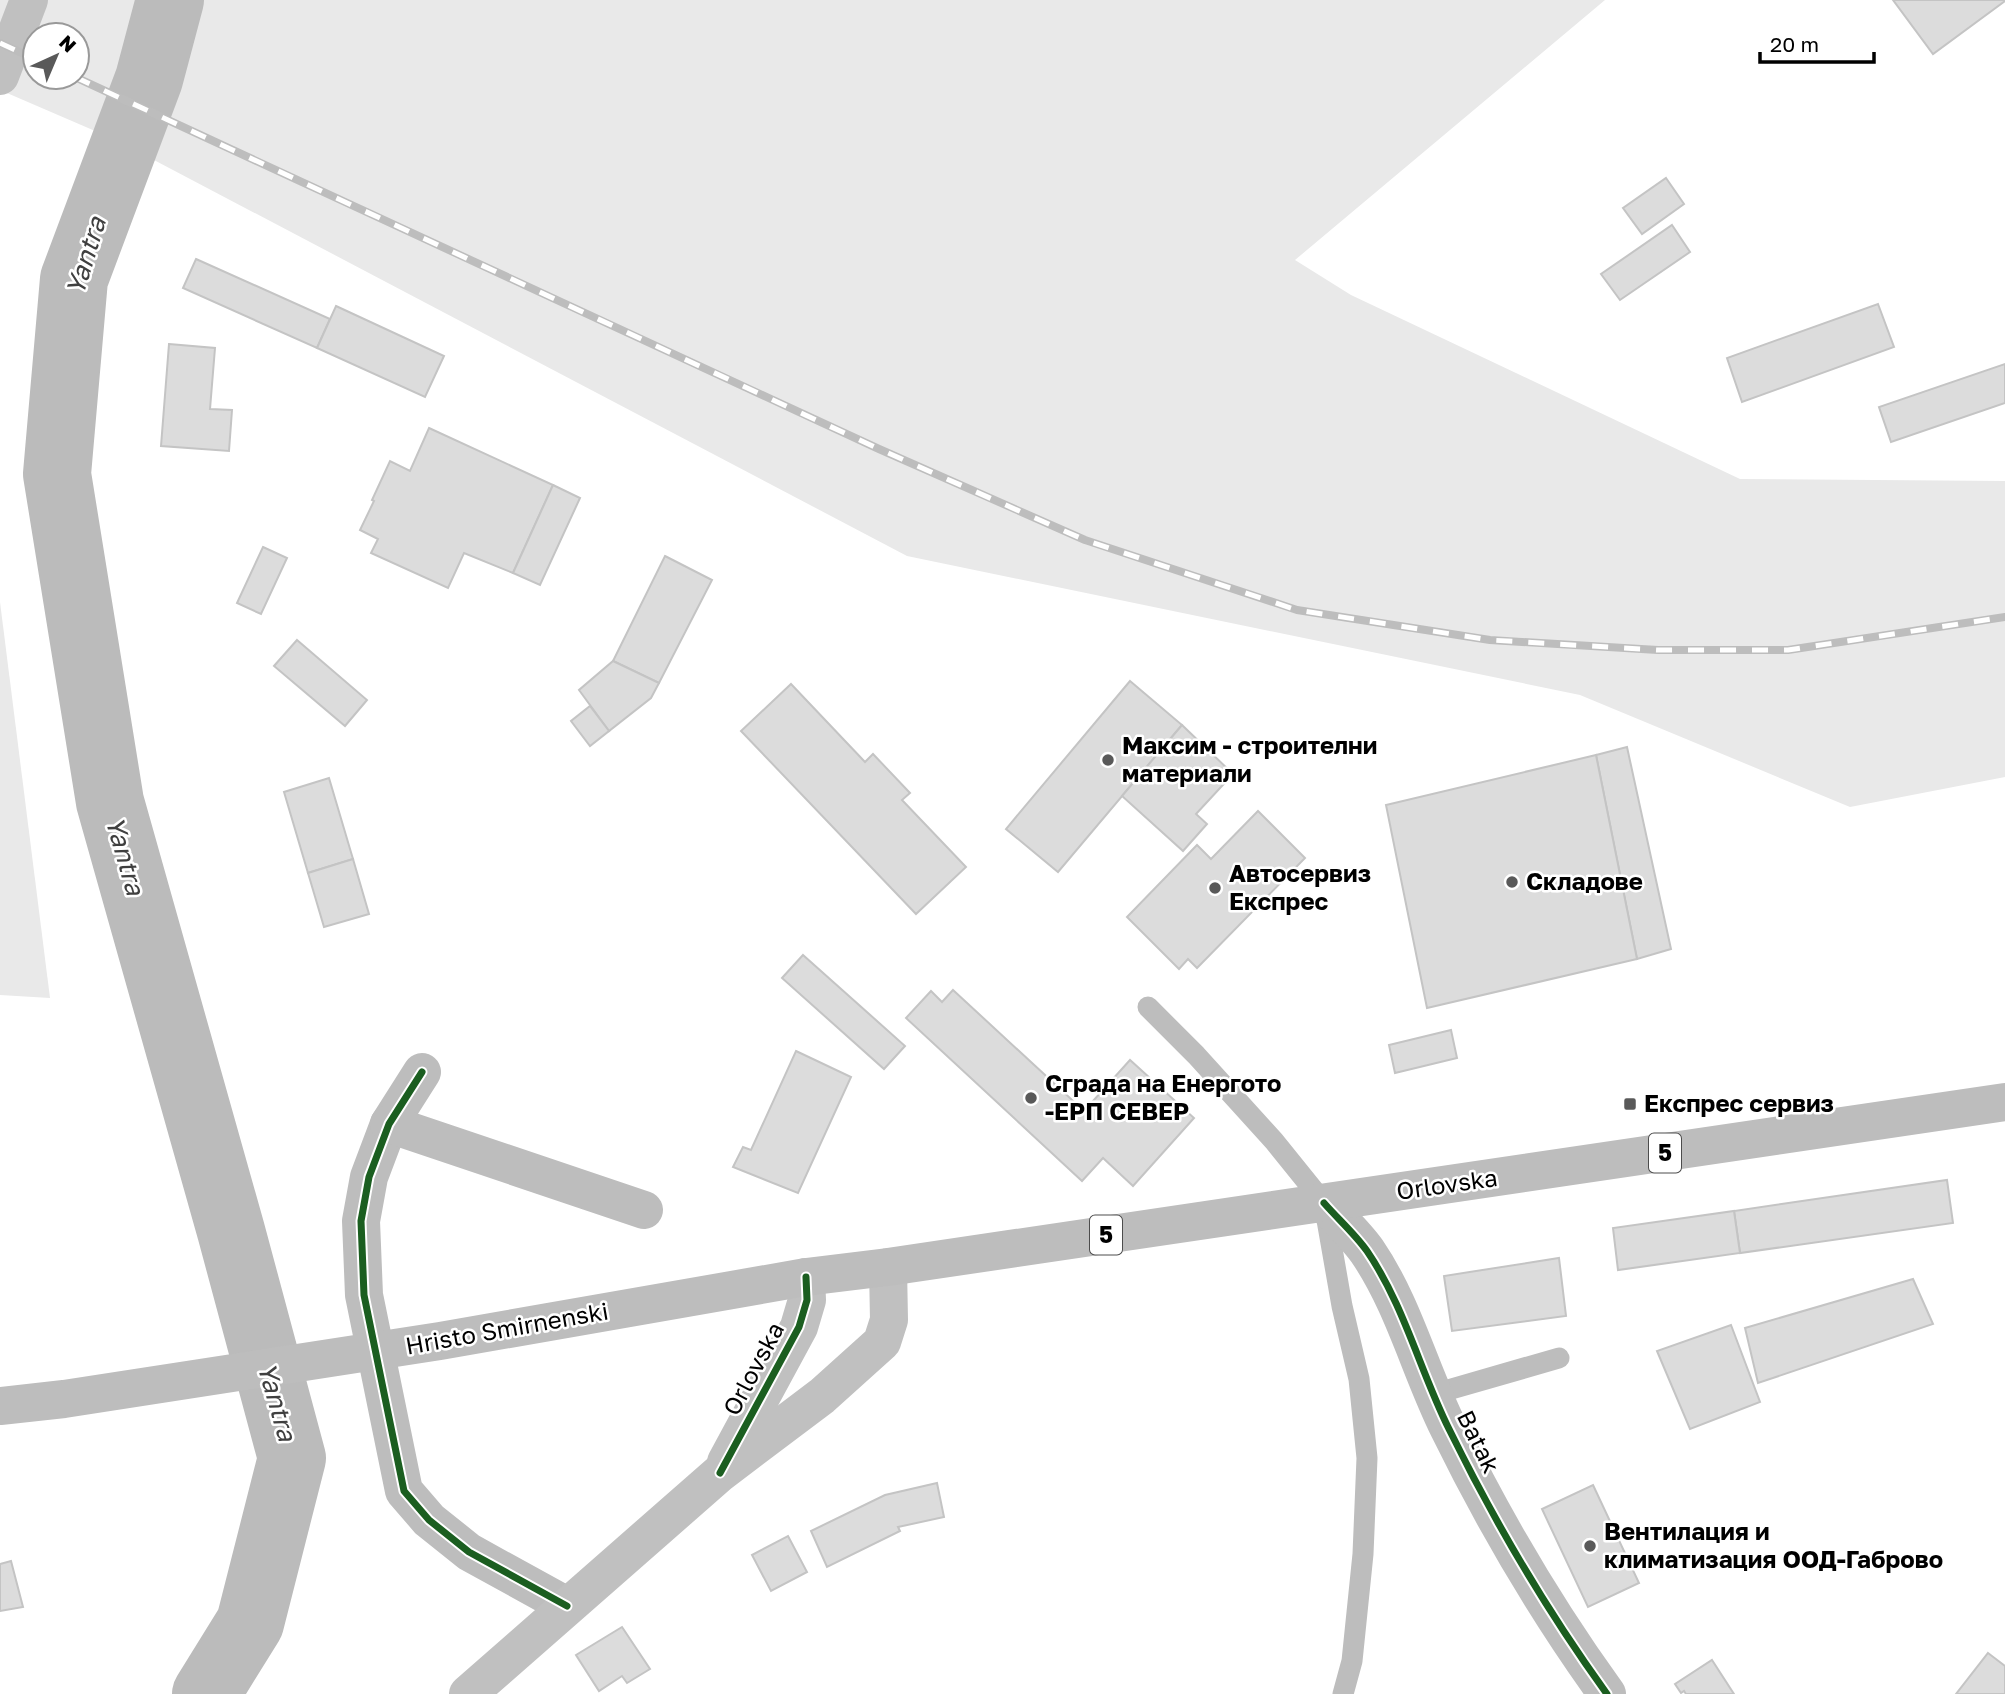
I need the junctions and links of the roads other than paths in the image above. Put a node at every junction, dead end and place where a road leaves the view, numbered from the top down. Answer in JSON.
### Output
{"nodes":[{"id":1,"x":29,"y":0,"type":"edge"},
{"id":2,"x":0,"y":76,"type":"edge"},
{"id":3,"x":1148,"y":1007,"type":"dead end"},
{"id":4,"x":422,"y":1072,"type":"dead end"},
{"id":5,"x":2005,"y":1102,"type":"edge"},
{"id":6,"x":389,"y":1124,"type":"junction"},
{"id":7,"x":1324,"y":1203,"type":"junction"},
{"id":8,"x":644,"y":1210,"type":"dead end"},
{"id":9,"x":888,"y":1268,"type":"junction"},
{"id":10,"x":806,"y":1277,"type":"junction"},
{"id":11,"x":1559,"y":1358,"type":"dead end"},
{"id":12,"x":1434,"y":1394,"type":"junction"},
{"id":13,"x":7,"y":1399,"type":"edge"},
{"id":14,"x":720,"y":1473,"type":"junction"},
{"id":15,"x":567,"y":1606,"type":"junction"},
{"id":16,"x":468,"y":1694,"type":"edge"},
{"id":17,"x":1343,"y":1694,"type":"edge"},
{"id":18,"x":1606,"y":1694,"type":"edge"}],
"edges":[{"from":1,"to":2,"type":"street"},
{"from":3,"to":7,"type":"lane"},
{"from":4,"to":6,"type":"main road"},
{"from":5,"to":7,"type":"main road","name":"Orlovska","number":"5"},
{"from":6,"to":8,"type":"main road"},
{"from":6,"to":15,"type":"main road"},
{"from":7,"to":9,"type":"main road","name":"Orlovska","number":"5"},
{"from":7,"to":12,"type":"main road","name":"Batak"},
{"from":7,"to":17,"type":"lane"},
{"from":9,"to":10,"type":"main road","name":"Orlovska","number":"5"},
{"from":9,"to":14,"type":"street","name":"Orlovska"},
{"from":10,"to":13,"type":"main road","name":"Hristo Smirnenski","number":"5"},
{"from":10,"to":14,"type":"street","name":"Orlovska"},
{"from":11,"to":12,"type":"lane"},
{"from":12,"to":18,"type":"main road","name":"Batak"},
{"from":14,"to":15,"type":"street","name":"Orlovska"},
{"from":15,"to":16,"type":"street","name":"Orlovska"}]}
